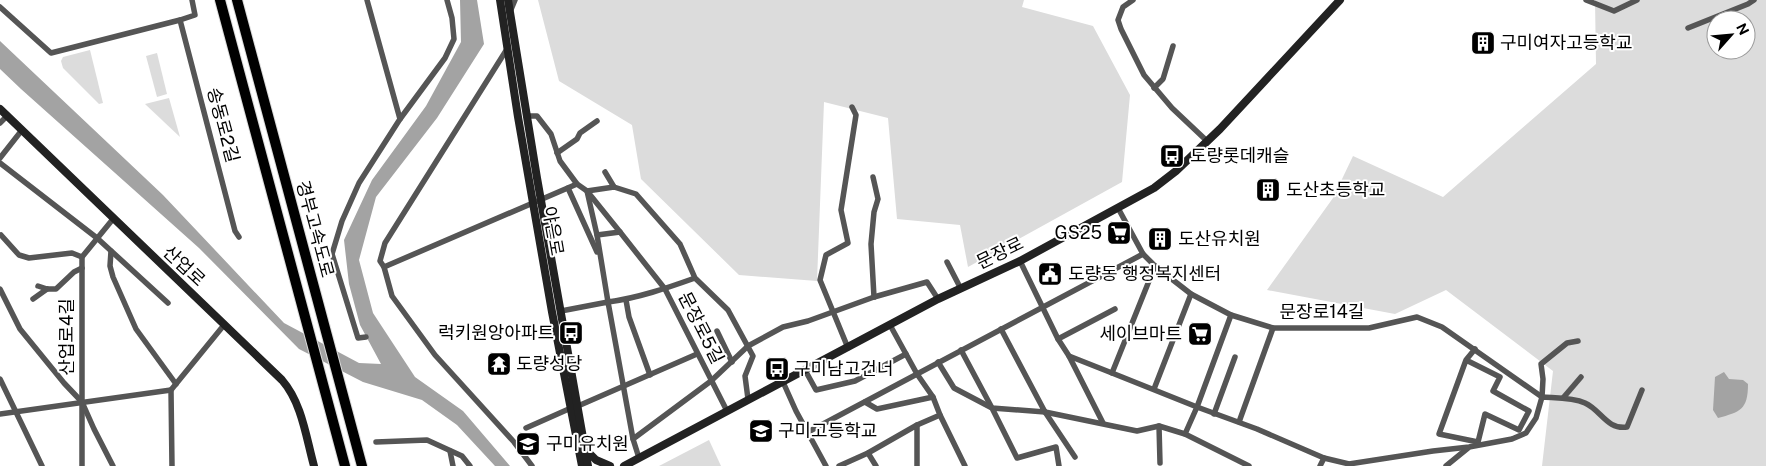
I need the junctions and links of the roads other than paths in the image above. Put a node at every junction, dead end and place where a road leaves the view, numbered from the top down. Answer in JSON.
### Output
{"nodes":[{"id":1,"x":192,"y":0,"type":"edge"},
{"id":2,"x":220,"y":0,"type":"edge"},
{"id":3,"x":237,"y":0,"type":"edge"},
{"id":4,"x":367,"y":0,"type":"edge"},
{"id":5,"x":447,"y":0,"type":"edge"},
{"id":6,"x":500,"y":0,"type":"edge"},
{"id":7,"x":508,"y":0,"type":"edge"},
{"id":8,"x":515,"y":0,"type":"edge"},
{"id":9,"x":1133,"y":0,"type":"edge"},
{"id":10,"x":1340,"y":0,"type":"edge"},
{"id":11,"x":1586,"y":0,"type":"edge"},
{"id":12,"x":1637,"y":0,"type":"edge"},
{"id":13,"x":1754,"y":0,"type":"edge"},
{"id":14,"x":0,"y":7,"type":"edge"},
{"id":15,"x":510,"y":13,"type":"junction"},
{"id":16,"x":180,"y":20,"type":"junction"},
{"id":17,"x":1688,"y":28,"type":"dead end"},
{"id":18,"x":1173,"y":46,"type":"dead end"},
{"id":19,"x":506,"y":49,"type":"junction"},
{"id":20,"x":1154,"y":88,"type":"junction"},
{"id":21,"x":852,"y":107,"type":"dead end"},
{"id":22,"x":0,"y":109,"type":"edge"},
{"id":23,"x":7,"y":116,"type":"junction"},
{"id":24,"x":526,"y":116,"type":"junction"},
{"id":25,"x":400,"y":119,"type":"junction"},
{"id":26,"x":597,"y":121,"type":"dead end"},
{"id":27,"x":0,"y":123,"type":"edge"},
{"id":28,"x":22,"y":130,"type":"junction"},
{"id":29,"x":1207,"y":141,"type":"junction"},
{"id":30,"x":557,"y":153,"type":"junction"},
{"id":31,"x":0,"y":158,"type":"edge"},
{"id":32,"x":0,"y":163,"type":"edge"},
{"id":33,"x":605,"y":172,"type":"dead end"},
{"id":34,"x":873,"y":177,"type":"dead end"},
{"id":35,"x":577,"y":184,"type":"junction"},
{"id":36,"x":614,"y":187,"type":"junction"},
{"id":37,"x":568,"y":188,"type":"junction"},
{"id":38,"x":587,"y":191,"type":"junction"},
{"id":39,"x":537,"y":201,"type":"junction"},
{"id":40,"x":1118,"y":208,"type":"junction"},
{"id":41,"x":113,"y":219,"type":"junction"},
{"id":42,"x":620,"y":232,"type":"junction"},
{"id":43,"x":0,"y":235,"type":"edge"},
{"id":44,"x":597,"y":235,"type":"junction"},
{"id":45,"x":239,"y":237,"type":"dead end"},
{"id":46,"x":97,"y":238,"type":"junction"},
{"id":47,"x":111,"y":251,"type":"junction"},
{"id":48,"x":1143,"y":254,"type":"junction"},
{"id":49,"x":82,"y":257,"type":"junction"},
{"id":50,"x":600,"y":257,"type":"junction"},
{"id":51,"x":1020,"y":261,"type":"junction"},
{"id":52,"x":947,"y":262,"type":"dead end"},
{"id":53,"x":1155,"y":266,"type":"junction"},
{"id":54,"x":384,"y":267,"type":"junction"},
{"id":55,"x":82,"y":268,"type":"junction"},
{"id":56,"x":695,"y":278,"type":"junction"},
{"id":57,"x":38,"y":286,"type":"dead end"},
{"id":58,"x":0,"y":289,"type":"edge"},
{"id":59,"x":47,"y":289,"type":"junction"},
{"id":60,"x":665,"y":289,"type":"junction"},
{"id":61,"x":961,"y":289,"type":"junction"},
{"id":62,"x":1191,"y":294,"type":"junction"},
{"id":63,"x":874,"y":297,"type":"junction"},
{"id":64,"x":33,"y":299,"type":"dead end"},
{"id":65,"x":938,"y":299,"type":"junction"},
{"id":66,"x":626,"y":300,"type":"junction"},
{"id":67,"x":168,"y":302,"type":"dead end"},
{"id":68,"x":608,"y":302,"type":"junction"},
{"id":69,"x":1043,"y":307,"type":"junction"},
{"id":70,"x":1114,"y":309,"type":"dead end"},
{"id":71,"x":561,"y":311,"type":"junction"},
{"id":72,"x":833,"y":313,"type":"junction"},
{"id":73,"x":1231,"y":315,"type":"junction"},
{"id":74,"x":224,"y":325,"type":"junction"},
{"id":75,"x":890,"y":325,"type":"junction"},
{"id":76,"x":1273,"y":328,"type":"junction"},
{"id":77,"x":1001,"y":329,"type":"junction"},
{"id":78,"x":716,"y":331,"type":"dead end"},
{"id":79,"x":366,"y":336,"type":"dead end"},
{"id":80,"x":1058,"y":339,"type":"junction"},
{"id":81,"x":1578,"y":340,"type":"dead end"},
{"id":82,"x":748,"y":346,"type":"junction"},
{"id":83,"x":848,"y":348,"type":"junction"},
{"id":84,"x":1475,"y":349,"type":"junction"},
{"id":85,"x":961,"y":350,"type":"junction"},
{"id":86,"x":697,"y":354,"type":"junction"},
{"id":87,"x":906,"y":354,"type":"junction"},
{"id":88,"x":1069,"y":356,"type":"junction"},
{"id":89,"x":1235,"y":357,"type":"dead end"},
{"id":90,"x":1466,"y":360,"type":"junction"},
{"id":91,"x":732,"y":362,"type":"junction"},
{"id":92,"x":938,"y":362,"type":"junction"},
{"id":93,"x":805,"y":370,"type":"junction"},
{"id":94,"x":1112,"y":373,"type":"junction"},
{"id":95,"x":917,"y":374,"type":"junction"},
{"id":96,"x":650,"y":375,"type":"junction"},
{"id":97,"x":1582,"y":377,"type":"dead end"},
{"id":98,"x":0,"y":379,"type":"edge"},
{"id":99,"x":711,"y":380,"type":"junction"},
{"id":100,"x":783,"y":382,"type":"junction"},
{"id":101,"x":176,"y":384,"type":"junction"},
{"id":102,"x":623,"y":387,"type":"junction"},
{"id":103,"x":1154,"y":389,"type":"junction"},
{"id":104,"x":171,"y":390,"type":"junction"},
{"id":105,"x":1642,"y":390,"type":"dead end"},
{"id":106,"x":933,"y":397,"type":"junction"},
{"id":107,"x":1542,"y":397,"type":"junction"},
{"id":108,"x":1563,"y":398,"type":"junction"},
{"id":109,"x":748,"y":399,"type":"junction"},
{"id":110,"x":82,"y":402,"type":"junction"},
{"id":111,"x":865,"y":402,"type":"junction"},
{"id":112,"x":574,"y":407,"type":"junction"},
{"id":113,"x":1197,"y":407,"type":"junction"},
{"id":114,"x":992,"y":408,"type":"junction"},
{"id":115,"x":727,"y":411,"type":"junction"},
{"id":116,"x":17,"y":412,"type":"junction"},
{"id":117,"x":1045,"y":412,"type":"junction"},
{"id":118,"x":0,"y":414,"type":"edge"},
{"id":119,"x":940,"y":414,"type":"junction"},
{"id":120,"x":1214,"y":414,"type":"junction"},
{"id":121,"x":1239,"y":422,"type":"junction"},
{"id":122,"x":1103,"y":424,"type":"junction"},
{"id":123,"x":917,"y":425,"type":"junction"},
{"id":124,"x":1159,"y":426,"type":"junction"},
{"id":125,"x":526,"y":428,"type":"dead end"},
{"id":126,"x":808,"y":432,"type":"junction"},
{"id":127,"x":1185,"y":434,"type":"junction"},
{"id":128,"x":633,"y":438,"type":"junction"},
{"id":129,"x":376,"y":442,"type":"dead end"},
{"id":130,"x":1478,"y":442,"type":"junction"},
{"id":131,"x":1067,"y":446,"type":"junction"},
{"id":132,"x":1056,"y":447,"type":"junction"},
{"id":133,"x":1469,"y":448,"type":"junction"},
{"id":134,"x":585,"y":449,"type":"junction"},
{"id":135,"x":450,"y":451,"type":"junction"},
{"id":136,"x":868,"y":453,"type":"junction"},
{"id":137,"x":1075,"y":457,"type":"dead end"},
{"id":138,"x":639,"y":458,"type":"junction"},
{"id":139,"x":1324,"y":458,"type":"junction"},
{"id":140,"x":1160,"y":463,"type":"dead end"},
{"id":141,"x":42,"y":466,"type":"edge"},
{"id":142,"x":82,"y":466,"type":"edge"},
{"id":143,"x":113,"y":466,"type":"edge"},
{"id":144,"x":172,"y":466,"type":"edge"},
{"id":145,"x":314,"y":466,"type":"edge"},
{"id":146,"x":345,"y":466,"type":"edge"},
{"id":147,"x":362,"y":466,"type":"edge"},
{"id":148,"x":453,"y":466,"type":"edge"},
{"id":149,"x":470,"y":466,"type":"edge"},
{"id":150,"x":532,"y":466,"type":"edge"},
{"id":151,"x":582,"y":466,"type":"edge"},
{"id":152,"x":588,"y":466,"type":"edge"},
{"id":153,"x":610,"y":466,"type":"edge"},
{"id":154,"x":624,"y":466,"type":"edge"},
{"id":155,"x":826,"y":466,"type":"edge"},
{"id":156,"x":839,"y":466,"type":"edge"},
{"id":157,"x":876,"y":466,"type":"edge"},
{"id":158,"x":916,"y":466,"type":"edge"},
{"id":159,"x":965,"y":466,"type":"edge"},
{"id":160,"x":1059,"y":466,"type":"edge"},
{"id":161,"x":1249,"y":466,"type":"edge"},
{"id":162,"x":1320,"y":466,"type":"edge"},
{"id":163,"x":1446,"y":466,"type":"edge"}],
"edges":[{"from":1,"to":16,"type":"street"},
{"from":2,"to":146,"type":"highway","name":"경부고속도로"},
{"from":3,"to":147,"type":"highway","name":"경부고속도로"},
{"from":4,"to":25,"type":"street"},
{"from":5,"to":25,"type":"street"},
{"from":6,"to":19,"type":"street","name":"야은로"},
{"from":7,"to":15,"type":"street","name":"야은로"},
{"from":8,"to":15,"type":"street"},
{"from":9,"to":20,"type":"street"},
{"from":10,"to":29,"type":"street","name":"문장로"},
{"from":11,"to":12,"type":"street"},
{"from":13,"to":17,"type":"street"},
{"from":14,"to":16,"type":"street"},
{"from":15,"to":24,"type":"street","name":"야은로"},
{"from":16,"to":45,"type":"street","name":"송동로2길"},
{"from":18,"to":20,"type":"street"},
{"from":19,"to":39,"type":"street","name":"야은로"},
{"from":19,"to":54,"type":"street"},
{"from":20,"to":29,"type":"street"},
{"from":21,"to":72,"type":"street"},
{"from":22,"to":23,"type":"street","name":"산업로"},
{"from":23,"to":27,"type":"street"},
{"from":23,"to":28,"type":"street","name":"산업로"},
{"from":24,"to":30,"type":"street","name":"문장로5길"},
{"from":24,"to":39,"type":"street","name":"야은로"},
{"from":25,"to":79,"type":"street"},
{"from":26,"to":30,"type":"street"},
{"from":28,"to":31,"type":"street"},
{"from":28,"to":41,"type":"street","name":"산업로"},
{"from":29,"to":40,"type":"street","name":"문장로"},
{"from":30,"to":35,"type":"street","name":"문장로5길"},
{"from":32,"to":46,"type":"street"},
{"from":33,"to":36,"type":"street"},
{"from":34,"to":63,"type":"street"},
{"from":35,"to":37,"type":"street"},
{"from":35,"to":38,"type":"street","name":"문장로5길"},
{"from":36,"to":38,"type":"street"},
{"from":36,"to":56,"type":"street"},
{"from":37,"to":39,"type":"street"},
{"from":37,"to":50,"type":"street"},
{"from":38,"to":42,"type":"street","name":"문장로5길"},
{"from":38,"to":44,"type":"street"},
{"from":39,"to":54,"type":"street"},
{"from":39,"to":71,"type":"street","name":"야은로"},
{"from":39,"to":112,"type":"street","name":"야은로"},
{"from":40,"to":48,"type":"street","name":"문장로14길"},
{"from":40,"to":51,"type":"street","name":"문장로"},
{"from":41,"to":46,"type":"street"},
{"from":41,"to":74,"type":"street","name":"산업로"},
{"from":42,"to":44,"type":"street"},
{"from":42,"to":60,"type":"street","name":"문장로5길"},
{"from":43,"to":49,"type":"street"},
{"from":44,"to":50,"type":"street"},
{"from":46,"to":47,"type":"street"},
{"from":46,"to":49,"type":"street"},
{"from":47,"to":67,"type":"street"},
{"from":47,"to":101,"type":"street"},
{"from":48,"to":53,"type":"street","name":"문장로14길"},
{"from":48,"to":69,"type":"street"},
{"from":49,"to":55,"type":"street","name":"산업로4길"},
{"from":50,"to":68,"type":"street"},
{"from":51,"to":61,"type":"street","name":"문장로"},
{"from":51,"to":69,"type":"street"},
{"from":52,"to":61,"type":"street"},
{"from":53,"to":62,"type":"street","name":"문장로14길"},
{"from":53,"to":94,"type":"street"},
{"from":54,"to":150,"type":"street"},
{"from":55,"to":59,"type":"street"},
{"from":55,"to":110,"type":"street","name":"산업로4길"},
{"from":56,"to":60,"type":"street"},
{"from":56,"to":82,"type":"street"},
{"from":57,"to":59,"type":"street"},
{"from":58,"to":110,"type":"street"},
{"from":59,"to":64,"type":"street"},
{"from":60,"to":66,"type":"street"},
{"from":60,"to":86,"type":"street","name":"문장로5길"},
{"from":61,"to":65,"type":"street","name":"문장로"},
{"from":62,"to":73,"type":"street","name":"문장로14길"},
{"from":62,"to":103,"type":"street"},
{"from":63,"to":65,"type":"street"},
{"from":63,"to":72,"type":"street"},
{"from":65,"to":75,"type":"street","name":"문장로"},
{"from":66,"to":68,"type":"street"},
{"from":66,"to":96,"type":"street"},
{"from":68,"to":71,"type":"street"},
{"from":68,"to":102,"type":"street"},
{"from":69,"to":77,"type":"street"},
{"from":69,"to":80,"type":"street"},
{"from":70,"to":80,"type":"street"},
{"from":71,"to":112,"type":"street","name":"야은로"},
{"from":72,"to":82,"type":"street"},
{"from":72,"to":83,"type":"street"},
{"from":73,"to":76,"type":"street","name":"문장로14길"},
{"from":73,"to":113,"type":"street"},
{"from":74,"to":101,"type":"street"},
{"from":74,"to":145,"type":"street","name":"산업로"},
{"from":75,"to":83,"type":"street","name":"문장로"},
{"from":75,"to":87,"type":"street"},
{"from":76,"to":84,"type":"street","name":"문장로14길"},
{"from":76,"to":121,"type":"street"},
{"from":77,"to":85,"type":"street"},
{"from":77,"to":117,"type":"street"},
{"from":78,"to":91,"type":"street"},
{"from":80,"to":88,"type":"street"},
{"from":81,"to":107,"type":"street"},
{"from":82,"to":91,"type":"street"},
{"from":82,"to":109,"type":"street"},
{"from":83,"to":93,"type":"street","name":"문장로"},
{"from":84,"to":90,"type":"street"},
{"from":84,"to":107,"type":"street","name":"문장로14길"},
{"from":85,"to":92,"type":"street"},
{"from":85,"to":114,"type":"street"},
{"from":86,"to":96,"type":"street"},
{"from":86,"to":99,"type":"street","name":"문장로5길"},
{"from":87,"to":93,"type":"street"},
{"from":87,"to":95,"type":"street"},
{"from":88,"to":94,"type":"street"},
{"from":88,"to":122,"type":"street"},
{"from":89,"to":120,"type":"street"},
{"from":90,"to":130,"type":"street"},
{"from":90,"to":130,"type":"street"},
{"from":91,"to":99,"type":"street"},
{"from":92,"to":95,"type":"street"},
{"from":92,"to":114,"type":"street"},
{"from":93,"to":100,"type":"street","name":"문장로"},
{"from":94,"to":103,"type":"street"},
{"from":95,"to":106,"type":"street"},
{"from":95,"to":111,"type":"street"},
{"from":96,"to":102,"type":"street"},
{"from":97,"to":108,"type":"street"},
{"from":98,"to":116,"type":"street"},
{"from":99,"to":115,"type":"street","name":"문장로5길"},
{"from":99,"to":128,"type":"street"},
{"from":100,"to":109,"type":"street","name":"문장로"},
{"from":100,"to":126,"type":"street"},
{"from":101,"to":104,"type":"street"},
{"from":102,"to":112,"type":"street"},
{"from":102,"to":128,"type":"street"},
{"from":103,"to":113,"type":"street"},
{"from":104,"to":110,"type":"street"},
{"from":104,"to":144,"type":"street"},
{"from":105,"to":108,"type":"street"},
{"from":106,"to":111,"type":"street"},
{"from":106,"to":119,"type":"street"},
{"from":107,"to":108,"type":"street"},
{"from":107,"to":133,"type":"street"},
{"from":109,"to":115,"type":"street","name":"문장로"},
{"from":110,"to":116,"type":"street"},
{"from":110,"to":142,"type":"street","name":"산업로4길"},
{"from":110,"to":143,"type":"street"},
{"from":111,"to":126,"type":"street"},
{"from":112,"to":125,"type":"street"},
{"from":112,"to":134,"type":"street","name":"야은로"},
{"from":112,"to":151,"type":"street","name":"야은로"},
{"from":113,"to":120,"type":"street"},
{"from":113,"to":127,"type":"street"},
{"from":114,"to":117,"type":"street"},
{"from":114,"to":132,"type":"street"},
{"from":115,"to":138,"type":"street","name":"문장로"},
{"from":116,"to":118,"type":"street"},
{"from":116,"to":141,"type":"street"},
{"from":117,"to":122,"type":"street"},
{"from":117,"to":131,"type":"street"},
{"from":119,"to":123,"type":"street"},
{"from":119,"to":159,"type":"street"},
{"from":120,"to":121,"type":"street"},
{"from":121,"to":139,"type":"street"},
{"from":122,"to":124,"type":"street"},
{"from":123,"to":136,"type":"street"},
{"from":123,"to":158,"type":"street"},
{"from":124,"to":127,"type":"street"},
{"from":124,"to":140,"type":"street"},
{"from":126,"to":155,"type":"street"},
{"from":127,"to":161,"type":"street"},
{"from":128,"to":138,"type":"street"},
{"from":129,"to":135,"type":"street"},
{"from":130,"to":133,"type":"street"},
{"from":131,"to":132,"type":"street"},
{"from":131,"to":137,"type":"street"},
{"from":132,"to":160,"type":"street"},
{"from":133,"to":139,"type":"street"},
{"from":133,"to":163,"type":"street"},
{"from":134,"to":152,"type":"street","name":"야은로"},
{"from":134,"to":153,"type":"street"},
{"from":135,"to":148,"type":"street"},
{"from":135,"to":149,"type":"street"},
{"from":136,"to":156,"type":"street"},
{"from":136,"to":157,"type":"street"},
{"from":138,"to":154,"type":"street","name":"문장로"},
{"from":139,"to":162,"type":"street"}]}
